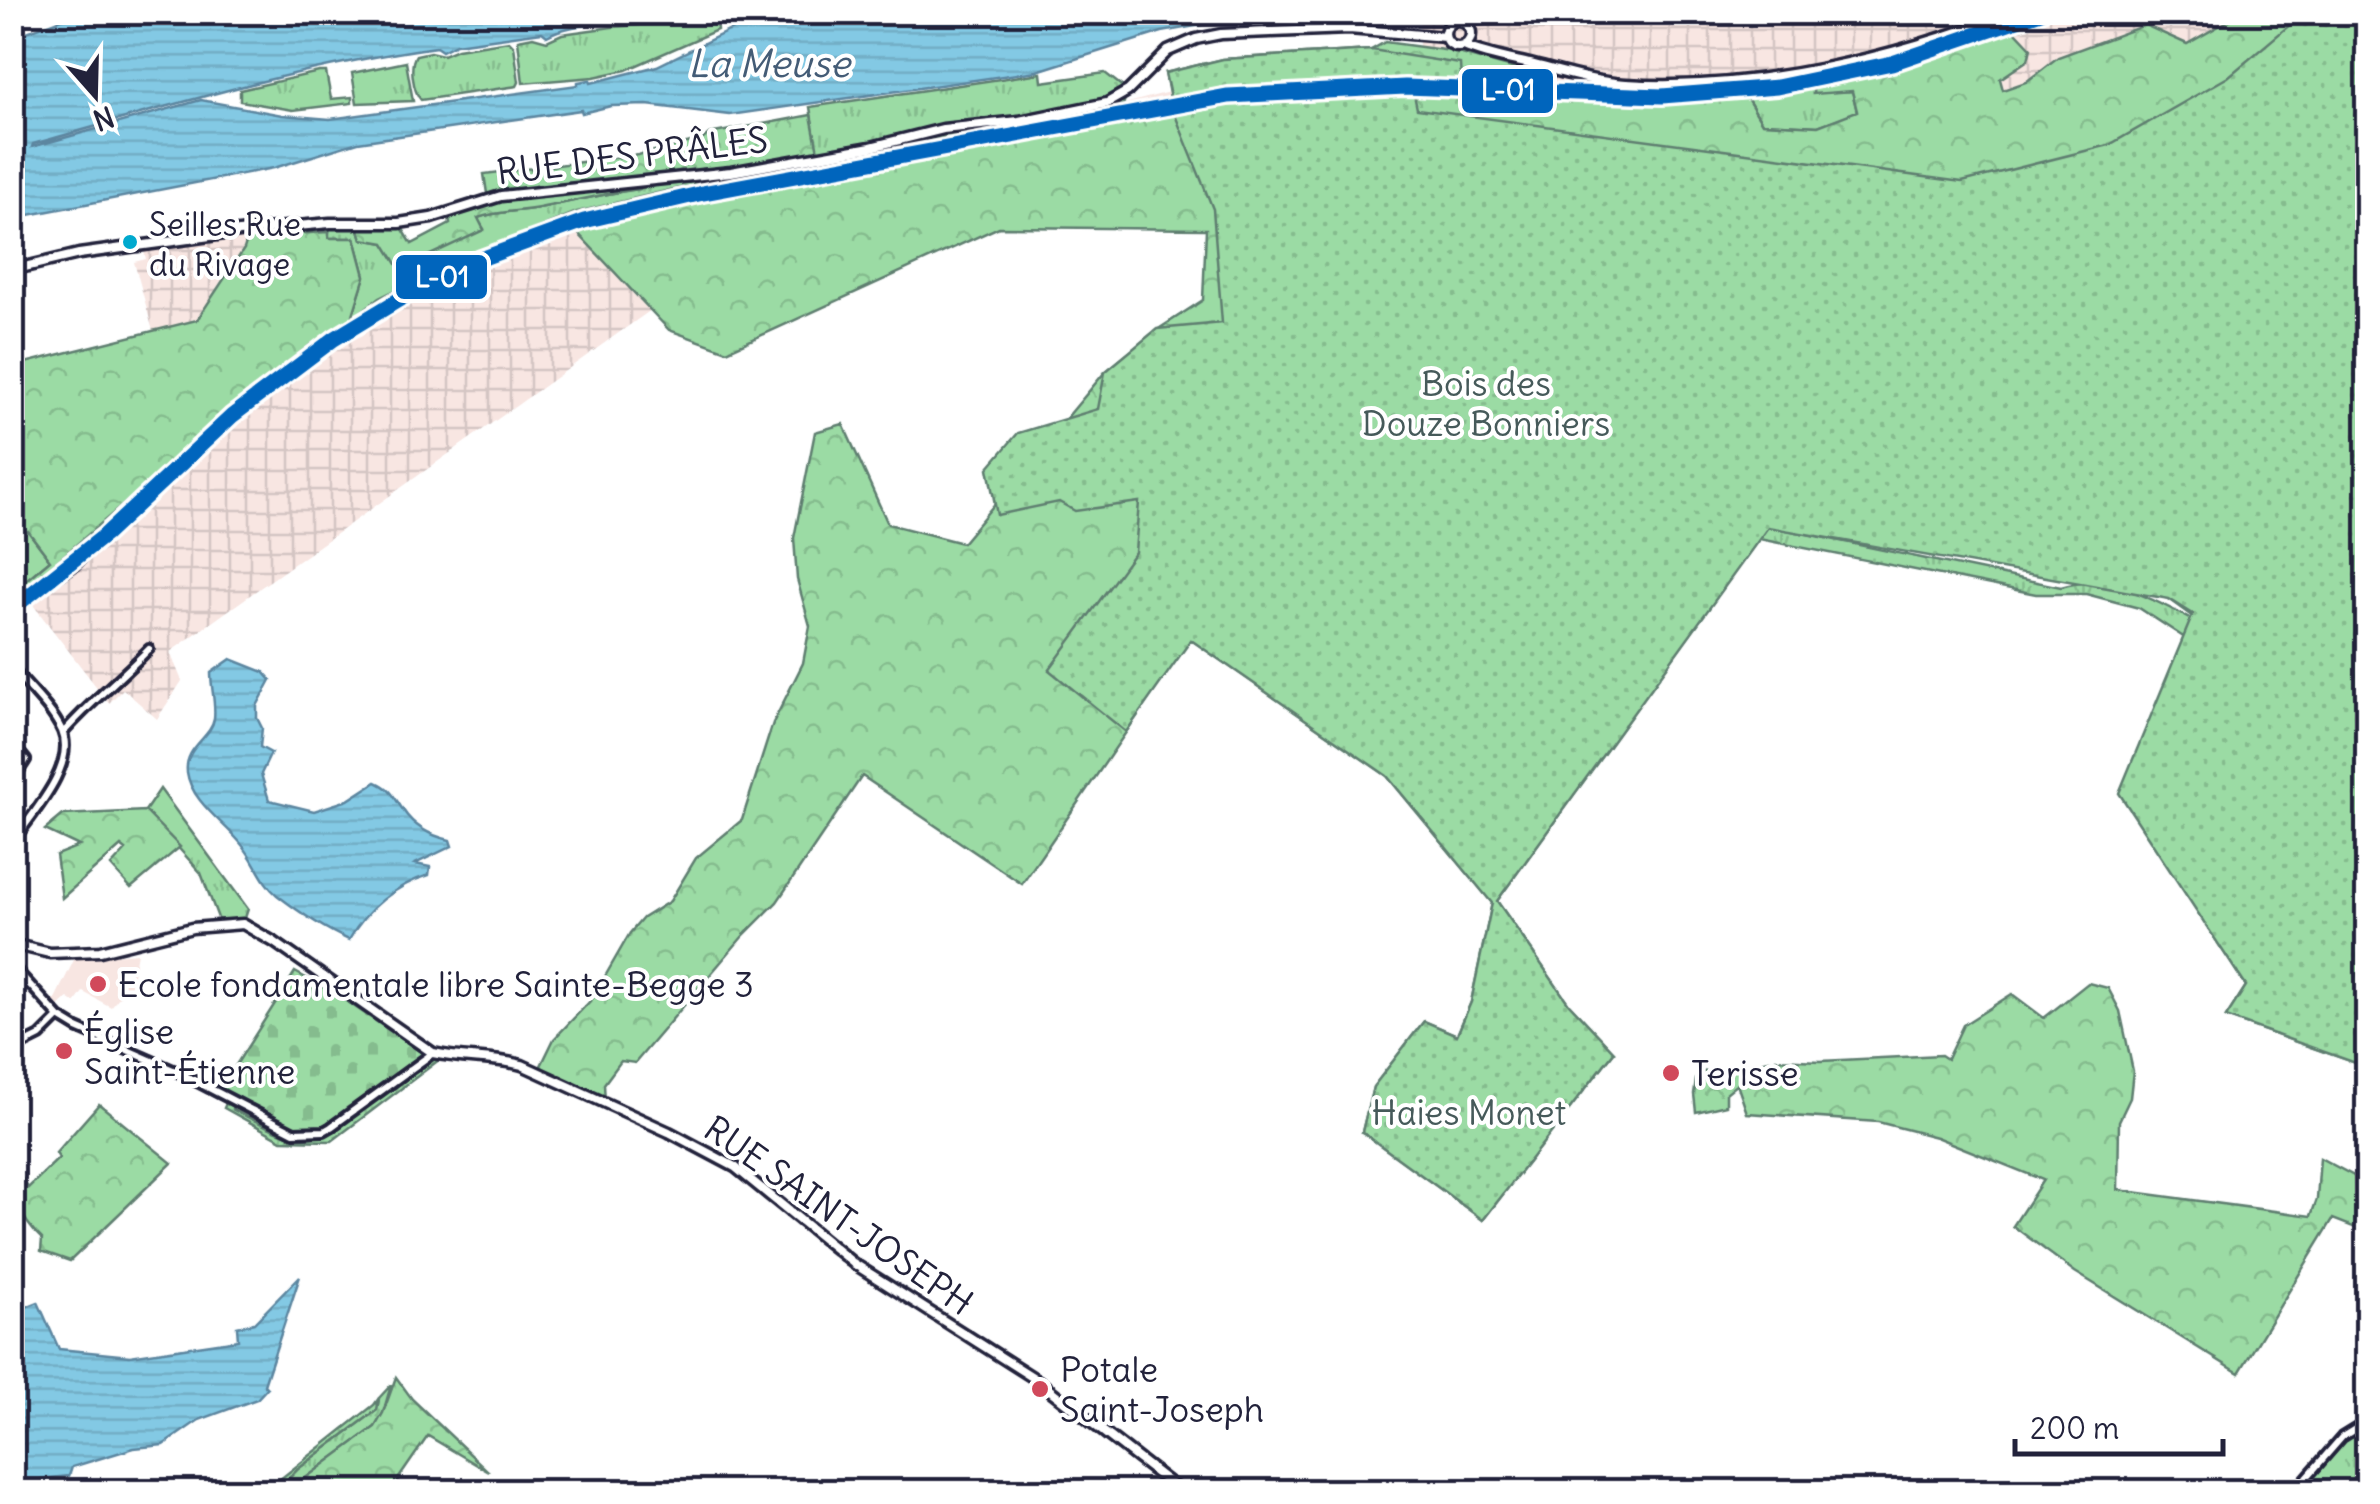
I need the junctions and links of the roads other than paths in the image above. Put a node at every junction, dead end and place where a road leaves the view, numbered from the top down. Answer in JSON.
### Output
{"nodes":[{"id":1,"x":1604,"y":12,"type":"edge"},
{"id":2,"x":2013,"y":12,"type":"edge"},
{"id":3,"x":1465,"y":24,"type":"junction"},
{"id":4,"x":1445,"y":36,"type":"junction"},
{"id":5,"x":1464,"y":46,"type":"junction"},
{"id":6,"x":12,"y":270,"type":"edge"},
{"id":7,"x":149,"y":649,"type":"dead end"},
{"id":8,"x":12,"y":668,"type":"edge"},
{"id":9,"x":62,"y":733,"type":"junction"},
{"id":10,"x":12,"y":757,"type":"edge"},
{"id":11,"x":12,"y":782,"type":"edge"},
{"id":12,"x":12,"y":844,"type":"edge"},
{"id":13,"x":12,"y":944,"type":"edge"},
{"id":14,"x":12,"y":965,"type":"edge"},
{"id":15,"x":59,"y":1017,"type":"junction"},
{"id":16,"x":12,"y":1050,"type":"edge"},
{"id":17,"x":432,"y":1053,"type":"junction"},
{"id":18,"x":2368,"y":1420,"type":"edge"},
{"id":19,"x":1182,"y":1492,"type":"edge"},
{"id":20,"x":2294,"y":1492,"type":"edge"}],
"edges":[{"from":1,"to":3,"type":"street"},
{"from":2,"to":5,"type":"street"},
{"from":3,"to":4,"type":"street"},
{"from":3,"to":5,"type":"street"},
{"from":4,"to":5,"type":"street"},
{"from":4,"to":6,"type":"street","name":"RUE DES PRÂLES"},
{"from":7,"to":9,"type":"street"},
{"from":8,"to":9,"type":"street"},
{"from":9,"to":12,"type":"street"},
{"from":10,"to":11,"type":"street"},
{"from":13,"to":17,"type":"street"},
{"from":14,"to":15,"type":"street"},
{"from":15,"to":16,"type":"street"},
{"from":15,"to":17,"type":"street"},
{"from":17,"to":19,"type":"street","name":"RUE SAINT-JOSEPH"},
{"from":18,"to":20,"type":"street"}]}
